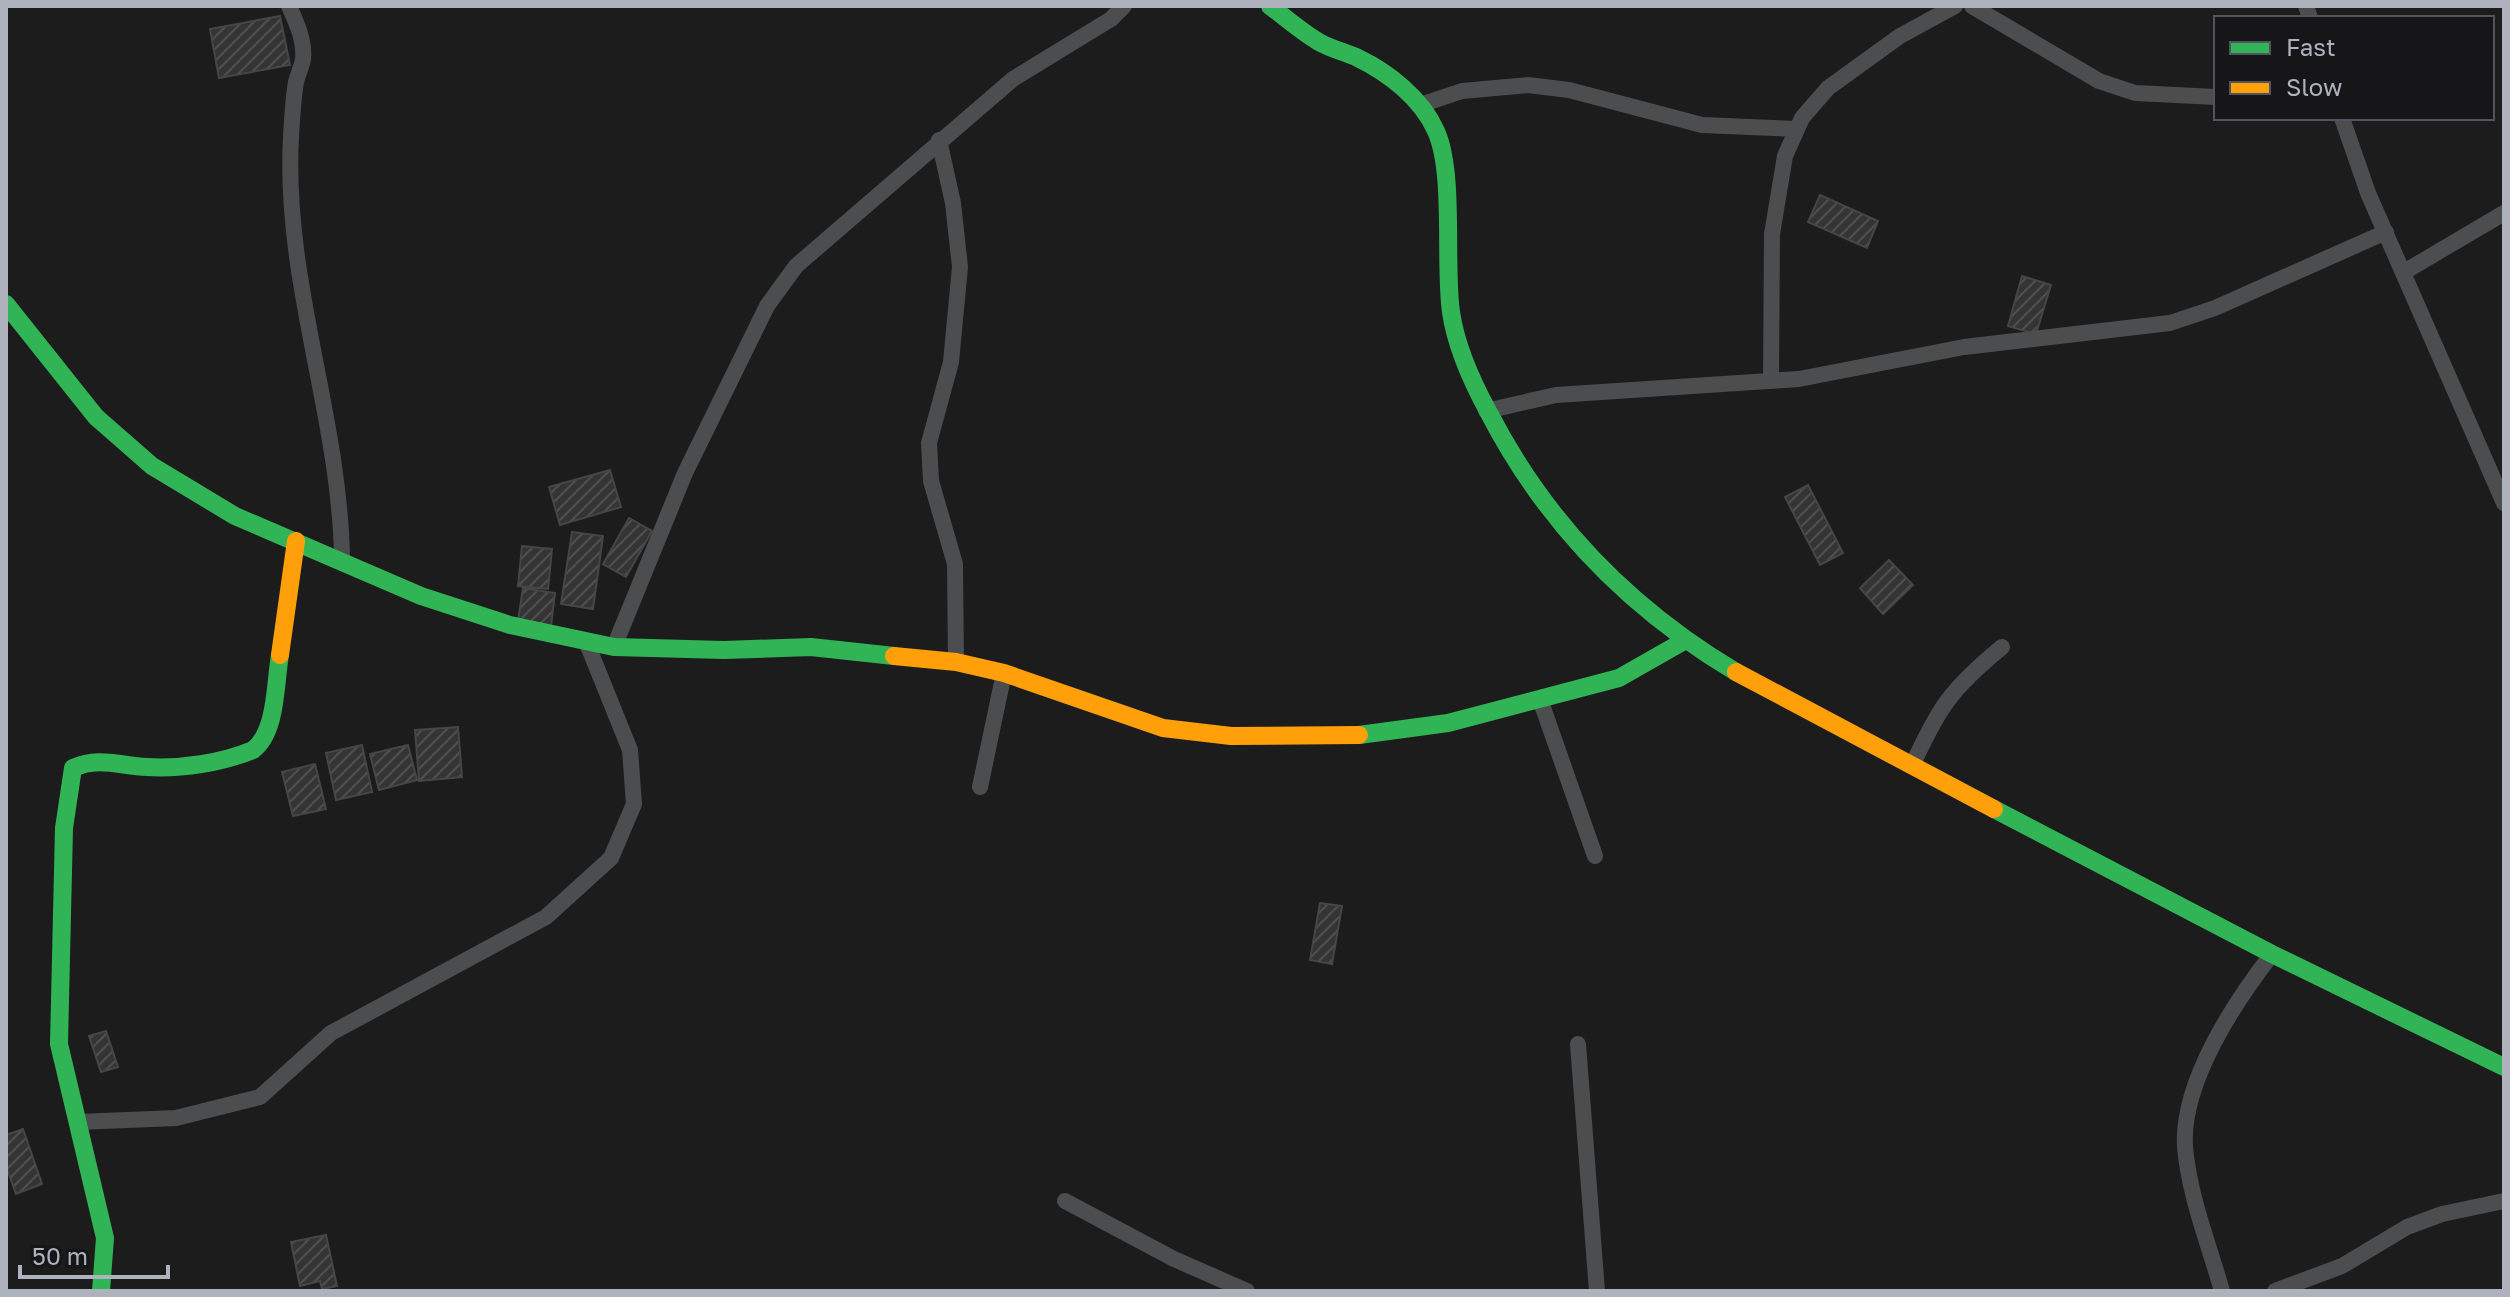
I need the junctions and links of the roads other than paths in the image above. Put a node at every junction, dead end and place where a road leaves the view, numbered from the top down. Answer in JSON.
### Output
{"nodes":[{"id":1,"x":289,"y":6,"type":"edge"},
{"id":2,"x":1124,"y":6,"type":"edge"},
{"id":3,"x":1270,"y":6,"type":"edge"},
{"id":4,"x":1955,"y":6,"type":"edge"},
{"id":5,"x":1972,"y":6,"type":"edge"},
{"id":6,"x":2214,"y":97,"type":"edge"},
{"id":7,"x":1420,"y":105,"type":"junction"},
{"id":8,"x":2343,"y":120,"type":"edge"},
{"id":9,"x":1797,"y":129,"type":"junction"},
{"id":10,"x":939,"y":140,"type":"junction"},
{"id":11,"x":2504,"y":213,"type":"edge"},
{"id":12,"x":2386,"y":232,"type":"junction"},
{"id":13,"x":2404,"y":272,"type":"junction"},
{"id":14,"x":6,"y":304,"type":"edge"},
{"id":15,"x":1771,"y":381,"type":"junction"},
{"id":16,"x":1486,"y":411,"type":"junction"},
{"id":17,"x":2504,"y":503,"type":"edge"},
{"id":18,"x":296,"y":541,"type":"junction"},
{"id":19,"x":342,"y":559,"type":"junction"},
{"id":20,"x":586,"y":641,"type":"junction"},
{"id":21,"x":1684,"y":641,"type":"junction"},
{"id":22,"x":614,"y":647,"type":"junction"},
{"id":23,"x":2002,"y":647,"type":"dead end"},
{"id":24,"x":956,"y":662,"type":"junction"},
{"id":25,"x":1004,"y":673,"type":"junction"},
{"id":26,"x":1541,"y":702,"type":"junction"},
{"id":27,"x":1912,"y":766,"type":"junction"},
{"id":28,"x":980,"y":787,"type":"dead end"},
{"id":29,"x":1595,"y":856,"type":"dead end"},
{"id":30,"x":2272,"y":954,"type":"junction"},
{"id":31,"x":1578,"y":1044,"type":"dead end"},
{"id":32,"x":2504,"y":1067,"type":"edge"},
{"id":33,"x":78,"y":1122,"type":"junction"},
{"id":34,"x":1065,"y":1201,"type":"dead end"},
{"id":35,"x":2504,"y":1201,"type":"edge"},
{"id":36,"x":101,"y":1291,"type":"edge"},
{"id":37,"x":1247,"y":1291,"type":"edge"},
{"id":38,"x":1597,"y":1291,"type":"edge"},
{"id":39,"x":2222,"y":1291,"type":"edge"},
{"id":40,"x":2275,"y":1291,"type":"edge"}],
"edges":[{"from":1,"to":19,"type":"street"},
{"from":2,"to":10,"type":"street"},
{"from":3,"to":7,"type":"street"},
{"from":4,"to":9,"type":"street"},
{"from":5,"to":6,"type":"street"},
{"from":7,"to":9,"type":"street"},
{"from":7,"to":16,"type":"street"},
{"from":8,"to":12,"type":"street"},
{"from":9,"to":15,"type":"street"},
{"from":10,"to":22,"type":"street"},
{"from":10,"to":24,"type":"street"},
{"from":11,"to":13,"type":"street"},
{"from":12,"to":13,"type":"street"},
{"from":12,"to":15,"type":"street"},
{"from":13,"to":17,"type":"street"},
{"from":14,"to":18,"type":"street"},
{"from":15,"to":16,"type":"street"},
{"from":16,"to":21,"type":"street"},
{"from":18,"to":19,"type":"street"},
{"from":18,"to":33,"type":"street"},
{"from":19,"to":20,"type":"street"},
{"from":20,"to":22,"type":"street"},
{"from":20,"to":33,"type":"street"},
{"from":21,"to":26,"type":"street"},
{"from":21,"to":27,"type":"street"},
{"from":22,"to":24,"type":"street"},
{"from":23,"to":27,"type":"street"},
{"from":24,"to":25,"type":"street"},
{"from":25,"to":26,"type":"street"},
{"from":25,"to":28,"type":"street"},
{"from":26,"to":29,"type":"street"},
{"from":27,"to":30,"type":"street"},
{"from":30,"to":32,"type":"street"},
{"from":30,"to":39,"type":"street"},
{"from":31,"to":38,"type":"street"},
{"from":33,"to":36,"type":"street"},
{"from":34,"to":37,"type":"street"},
{"from":35,"to":40,"type":"street"}]}
